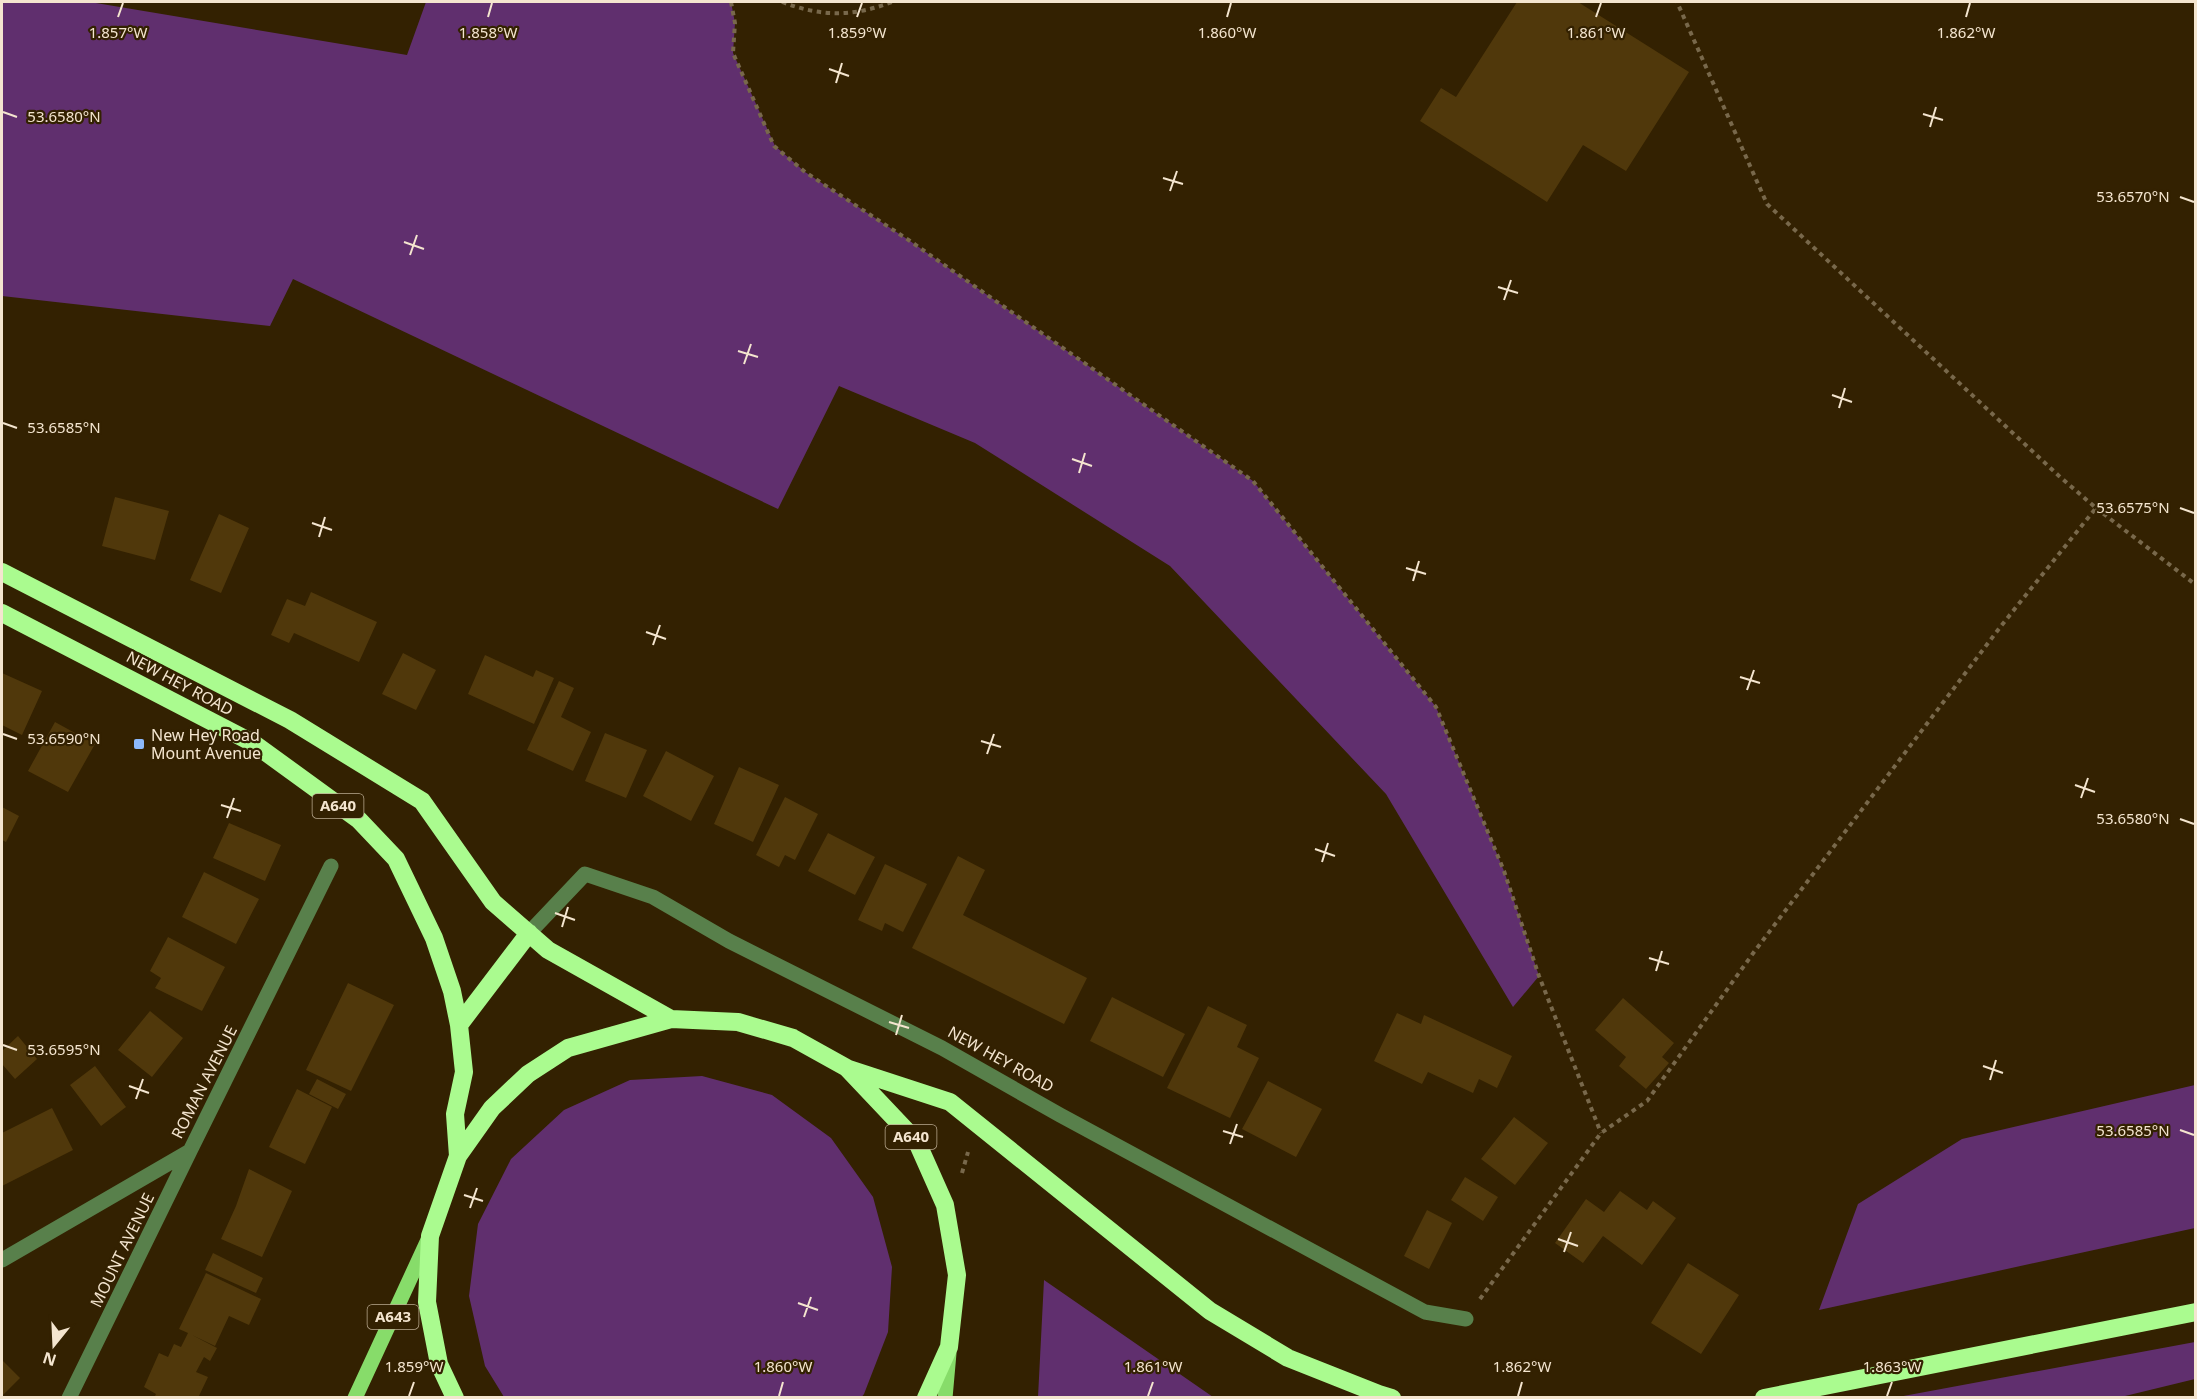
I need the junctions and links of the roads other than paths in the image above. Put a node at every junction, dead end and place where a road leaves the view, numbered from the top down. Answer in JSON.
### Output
{"nodes":[{"id":1,"x":2,"y":572,"type":"edge"},
{"id":2,"x":2,"y":613,"type":"edge"},
{"id":3,"x":331,"y":866,"type":"dead end"},
{"id":4,"x":529,"y":933,"type":"junction"},
{"id":5,"x":671,"y":1019,"type":"junction"},
{"id":6,"x":459,"y":1025,"type":"junction"},
{"id":7,"x":847,"y":1068,"type":"junction"},
{"id":8,"x":190,"y":1151,"type":"junction"},
{"id":9,"x":458,"y":1156,"type":"junction"},
{"id":10,"x":430,"y":1236,"type":"junction"},
{"id":11,"x":2,"y":1260,"type":"edge"},
{"id":12,"x":2196,"y":1312,"type":"edge"},
{"id":13,"x":1466,"y":1319,"type":"road end"},
{"id":14,"x":949,"y":1347,"type":"junction"},
{"id":15,"x":69,"y":1398,"type":"edge"},
{"id":16,"x":355,"y":1398,"type":"edge"},
{"id":17,"x":455,"y":1398,"type":"edge"},
{"id":18,"x":926,"y":1398,"type":"edge"},
{"id":19,"x":945,"y":1398,"type":"edge"},
{"id":20,"x":1392,"y":1398,"type":"edge"},
{"id":21,"x":1764,"y":1398,"type":"edge"}],
"edges":[{"from":1,"to":4,"type":"highway","name":"NEW HEY ROAD","number":"A640"},
{"from":2,"to":6,"type":"highway","name":"NEW HEY ROAD","number":"A640"},
{"from":3,"to":8,"type":"street","name":"ROMAN AVENUE"},
{"from":4,"to":5,"type":"highway","name":"NEW HEY ROAD","number":"A640"},
{"from":4,"to":6,"type":"highway"},
{"from":4,"to":13,"type":"street","name":"NEW HEY ROAD"},
{"from":5,"to":7,"type":"highway","number":"A640"},
{"from":5,"to":9,"type":"highway","number":"A640"},
{"from":6,"to":9,"type":"highway","name":"NEW HEY ROAD","number":"A640"},
{"from":7,"to":14,"type":"highway","number":"A640"},
{"from":7,"to":20,"type":"highway"},
{"from":8,"to":11,"type":"street","name":"ROMAN AVENUE"},
{"from":8,"to":15,"type":"street","name":"MOUNT AVENUE"},
{"from":9,"to":10,"type":"highway","number":"A640"},
{"from":10,"to":16,"type":"main road","number":"A643"},
{"from":10,"to":17,"type":"highway","number":"A640"},
{"from":12,"to":21,"type":"highway"},
{"from":14,"to":18,"type":"highway","number":"A640"},
{"from":14,"to":19,"type":"main road","number":"A640"}]}
